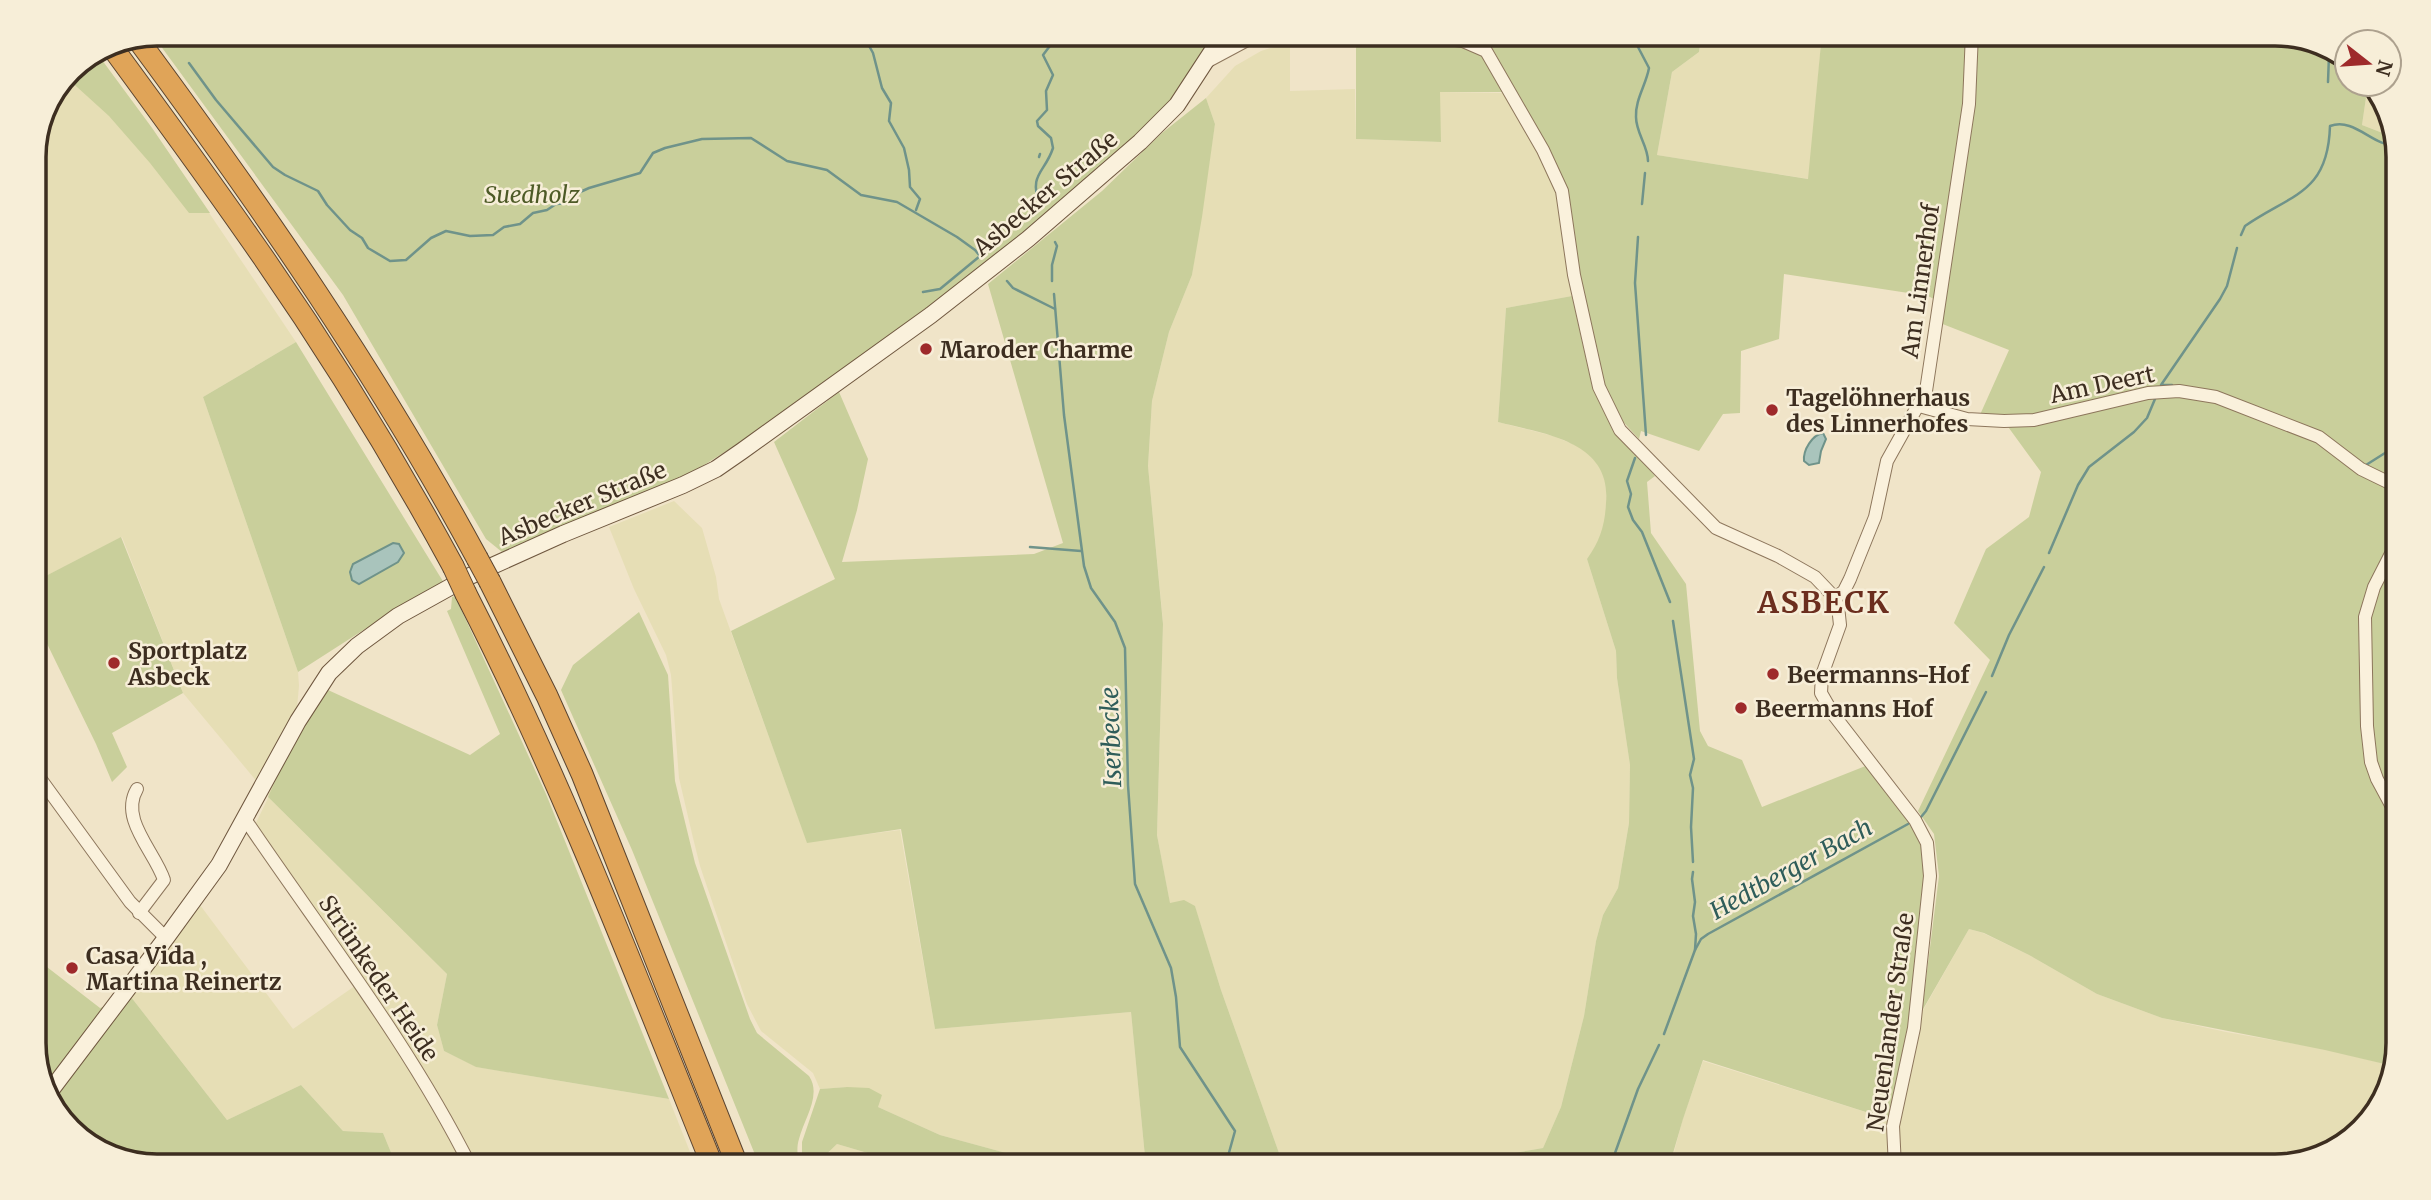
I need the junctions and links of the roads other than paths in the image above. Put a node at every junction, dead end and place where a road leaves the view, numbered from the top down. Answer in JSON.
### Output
{"nodes":[{"id":1,"x":1217,"y":46,"type":"edge"},
{"id":2,"x":1237,"y":46,"type":"edge"},
{"id":3,"x":1474,"y":46,"type":"edge"},
{"id":4,"x":1971,"y":46,"type":"edge"},
{"id":5,"x":143,"y":47,"type":"edge"},
{"id":6,"x":116,"y":53,"type":"edge"},
{"id":7,"x":1208,"y":61,"type":"junction"},
{"id":8,"x":1919,"y":406,"type":"junction"},
{"id":9,"x":2385,"y":481,"type":"edge"},
{"id":10,"x":2385,"y":561,"type":"edge"},
{"id":11,"x":1835,"y":598,"type":"junction"},
{"id":12,"x":46,"y":786,"type":"edge"},
{"id":13,"x":137,"y":789,"type":"dead end"},
{"id":14,"x":2386,"y":795,"type":"edge"},
{"id":15,"x":245,"y":819,"type":"junction"},
{"id":16,"x":139,"y":914,"type":"junction"},
{"id":17,"x":166,"y":938,"type":"junction"},
{"id":18,"x":54,"y":1086,"type":"edge"},
{"id":19,"x":464,"y":1154,"type":"edge"},
{"id":20,"x":708,"y":1154,"type":"edge"},
{"id":21,"x":733,"y":1154,"type":"edge"},
{"id":22,"x":1894,"y":1154,"type":"edge"}],
"edges":[{"from":1,"to":7,"type":"main road","name":"Asbecker Straße"},
{"from":2,"to":7,"type":"street"},
{"from":3,"to":11,"type":"street"},
{"from":4,"to":8,"type":"street","name":"Am Linnerhof"},
{"from":5,"to":21,"type":"highway","bridge":true},
{"from":6,"to":20,"type":"highway","bridge":true},
{"from":7,"to":15,"type":"main road","name":"Asbecker Straße"},
{"from":8,"to":9,"type":"street","name":"Am Deert"},
{"from":8,"to":11,"type":"street","name":"Am Linnerhof"},
{"from":10,"to":14,"type":"street"},
{"from":11,"to":22,"type":"street","name":"Neuenlander Straße"},
{"from":12,"to":16,"type":"street"},
{"from":13,"to":16,"type":"street"},
{"from":15,"to":17,"type":"main road","name":"Asbecker Straße"},
{"from":15,"to":19,"type":"street","name":"Strünkeder Heide"},
{"from":16,"to":17,"type":"street"},
{"from":17,"to":18,"type":"main road","name":"Asbecker Straße"}]}
